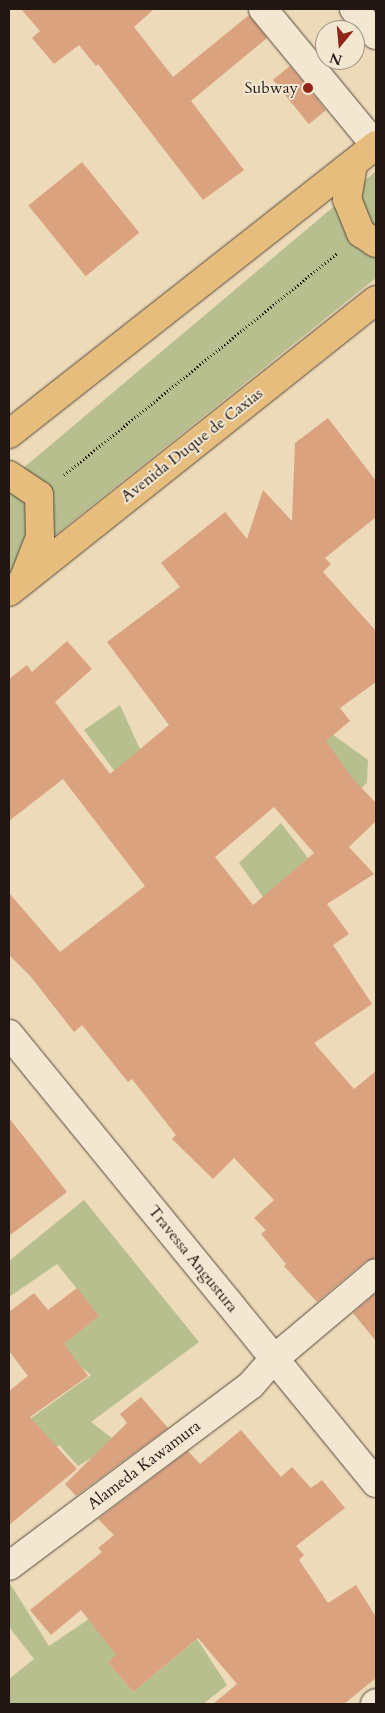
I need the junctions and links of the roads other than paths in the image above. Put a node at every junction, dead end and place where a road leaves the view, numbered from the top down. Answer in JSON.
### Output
{"nodes":[{"id":1,"x":263,"y":9,"type":"edge"},
{"id":2,"x":354,"y":9,"type":"edge"},
{"id":3,"x":376,"y":35,"type":"edge"},
{"id":4,"x":376,"y":146,"type":"edge"},
{"id":5,"x":353,"y":165,"type":"junction"},
{"id":6,"x":369,"y":238,"type":"edge"},
{"id":7,"x":376,"y":300,"type":"edge"},
{"id":8,"x":9,"y":434,"type":"edge"},
{"id":9,"x":9,"y":475,"type":"edge"},
{"id":10,"x":16,"y":586,"type":"edge"},
{"id":11,"x":9,"y":1034,"type":"edge"},
{"id":12,"x":376,"y":1273,"type":"edge"},
{"id":13,"x":274,"y":1358,"type":"junction"},
{"id":14,"x":376,"y":1483,"type":"edge"},
{"id":15,"x":9,"y":1566,"type":"edge"}],
"edges":[{"from":1,"to":4,"type":"street"},
{"from":2,"to":3,"type":"street"},
{"from":4,"to":5,"type":"main road"},
{"from":5,"to":6,"type":"main road"},
{"from":5,"to":8,"type":"main road"},
{"from":7,"to":10,"type":"main road","name":"Avenida Duque de Caxias"},
{"from":9,"to":10,"type":"main road"},
{"from":11,"to":13,"type":"street","name":"Travessa Angustura"},
{"from":12,"to":13,"type":"street","name":"Alameda Kawamura"},
{"from":13,"to":14,"type":"street","name":"Travessa Angustura"},
{"from":13,"to":15,"type":"street","name":"Alameda Kawamura"}]}
